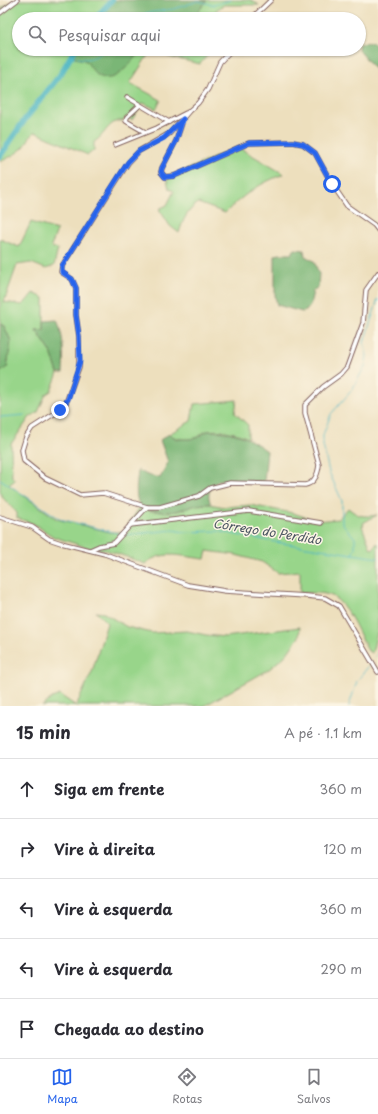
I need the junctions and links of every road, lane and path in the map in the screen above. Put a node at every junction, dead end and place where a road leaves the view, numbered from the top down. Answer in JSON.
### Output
{"nodes":[{"id":1,"x":17,"y":0,"type":"edge"},
{"id":2,"x":271,"y":0,"type":"edge"},
{"id":3,"x":258,"y":12,"type":"edge"},
{"id":4,"x":0,"y":13,"type":"edge"},
{"id":5,"x":226,"y":56,"type":"edge"},
{"id":6,"x":127,"y":97,"type":"dead end"},
{"id":7,"x":140,"y":105,"type":"junction"},
{"id":8,"x":189,"y":111,"type":"junction"},
{"id":9,"x":183,"y":119,"type":"junction"},
{"id":10,"x":169,"y":122,"type":"junction"},
{"id":11,"x":145,"y":132,"type":"junction"},
{"id":12,"x":115,"y":145,"type":"dead end"},
{"id":13,"x":378,"y":230,"type":"edge"},
{"id":14,"x":378,"y":273,"type":"edge"},
{"id":15,"x":147,"y":507,"type":"junction"},
{"id":16,"x":0,"y":517,"type":"edge"},
{"id":17,"x":321,"y":523,"type":"dead end"},
{"id":18,"x":130,"y":525,"type":"junction"},
{"id":19,"x":90,"y":550,"type":"junction"},
{"id":20,"x":373,"y":663,"type":"junction"},
{"id":21,"x":378,"y":663,"type":"edge"},
{"id":22,"x":378,"y":672,"type":"edge"}],
"edges":[{"from":1,"to":4,"type":"street"},
{"from":2,"to":3,"type":"street"},
{"from":5,"to":8,"type":"street"},
{"from":6,"to":7,"type":"street"},
{"from":7,"to":10,"type":"street"},
{"from":7,"to":11,"type":"street"},
{"from":8,"to":9,"type":"street"},
{"from":8,"to":10,"type":"street"},
{"from":9,"to":13,"type":"street"},
{"from":9,"to":15,"type":"street"},
{"from":10,"to":11,"type":"street"},
{"from":11,"to":12,"type":"street"},
{"from":14,"to":15,"type":"street"},
{"from":15,"to":18,"type":"street"},
{"from":16,"to":19,"type":"street"},
{"from":17,"to":18,"type":"street"},
{"from":18,"to":19,"type":"street"},
{"from":19,"to":20,"type":"street"},
{"from":20,"to":21,"type":"street"},
{"from":20,"to":22,"type":"street"}]}
